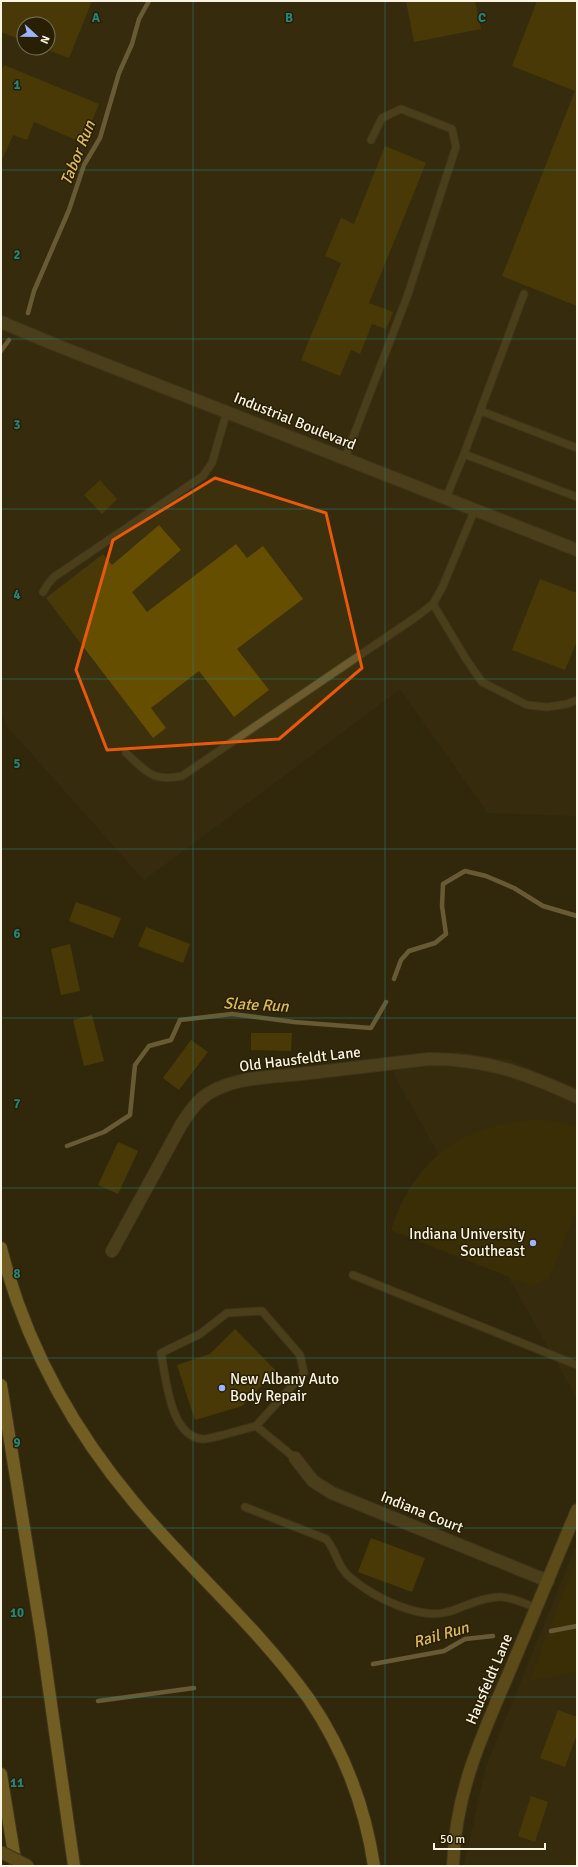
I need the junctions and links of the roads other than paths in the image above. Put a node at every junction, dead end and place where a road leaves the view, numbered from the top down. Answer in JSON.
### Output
{"nodes":[{"id":1,"x":371,"y":140,"type":"dead end"},
{"id":2,"x":524,"y":294,"type":"dead end"},
{"id":3,"x":1,"y":322,"type":"edge"},
{"id":4,"x":227,"y":411,"type":"junction"},
{"id":5,"x":481,"y":411,"type":"junction"},
{"id":6,"x":577,"y":448,"type":"edge"},
{"id":7,"x":464,"y":454,"type":"junction"},
{"id":8,"x":345,"y":458,"type":"junction"},
{"id":9,"x":577,"y":497,"type":"edge"},
{"id":10,"x":446,"y":498,"type":"junction"},
{"id":11,"x":475,"y":509,"type":"junction"},
{"id":12,"x":577,"y":550,"type":"edge"},
{"id":13,"x":43,"y":592,"type":"dead end"},
{"id":14,"x":433,"y":604,"type":"junction"},
{"id":15,"x":577,"y":700,"type":"edge"},
{"id":16,"x":126,"y":753,"type":"dead end"},
{"id":17,"x":577,"y":1097,"type":"edge"},
{"id":18,"x":1,"y":1248,"type":"edge"},
{"id":19,"x":112,"y":1251,"type":"dead end"},
{"id":20,"x":353,"y":1275,"type":"dead end"},
{"id":21,"x":577,"y":1365,"type":"edge"},
{"id":22,"x":1,"y":1385,"type":"edge"},
{"id":23,"x":256,"y":1426,"type":"junction"},
{"id":24,"x":295,"y":1458,"type":"joint"},
{"id":25,"x":245,"y":1507,"type":"dead end"},
{"id":26,"x":577,"y":1510,"type":"edge"},
{"id":27,"x":548,"y":1581,"type":"junction"},
{"id":28,"x":536,"y":1608,"type":"junction"},
{"id":29,"x":1,"y":1774,"type":"edge"},
{"id":30,"x":1,"y":1852,"type":"edge"},
{"id":31,"x":16,"y":1866,"type":"edge"},
{"id":32,"x":28,"y":1866,"type":"edge"},
{"id":33,"x":74,"y":1866,"type":"edge"},
{"id":34,"x":374,"y":1866,"type":"edge"},
{"id":35,"x":453,"y":1866,"type":"edge"}],
"edges":[{"from":1,"to":8,"type":"lane"},
{"from":2,"to":5,"type":"lane"},
{"from":3,"to":4,"type":"street","name":"Industrial Boulevard"},
{"from":4,"to":8,"type":"street","name":"Industrial Boulevard"},
{"from":4,"to":13,"type":"lane"},
{"from":5,"to":6,"type":"lane"},
{"from":5,"to":7,"type":"lane"},
{"from":7,"to":9,"type":"lane"},
{"from":7,"to":10,"type":"lane"},
{"from":8,"to":10,"type":"street","name":"Industrial Boulevard"},
{"from":10,"to":11,"type":"street","name":"Industrial Boulevard"},
{"from":11,"to":12,"type":"street","name":"Industrial Boulevard"},
{"from":11,"to":14,"type":"lane"},
{"from":14,"to":15,"type":"lane"},
{"from":14,"to":16,"type":"lane"},
{"from":17,"to":19,"type":"street","name":"Old Hausfeldt Lane"},
{"from":18,"to":34,"type":"highway"},
{"from":20,"to":21,"type":"lane"},
{"from":22,"to":33,"type":"highway"},
{"from":23,"to":23,"type":"lane"},
{"from":23,"to":24,"type":"lane"},
{"from":24,"to":27,"type":"street","name":"Indiana Court"},
{"from":25,"to":28,"type":"lane"},
{"from":26,"to":27,"type":"street","name":"Hausfeldt Lane"},
{"from":27,"to":28,"type":"street","name":"Hausfeldt Lane"},
{"from":28,"to":35,"type":"street","name":"Hausfeldt Lane"},
{"from":29,"to":31,"type":"highway"},
{"from":30,"to":32,"type":"street","bridge":true}]}
